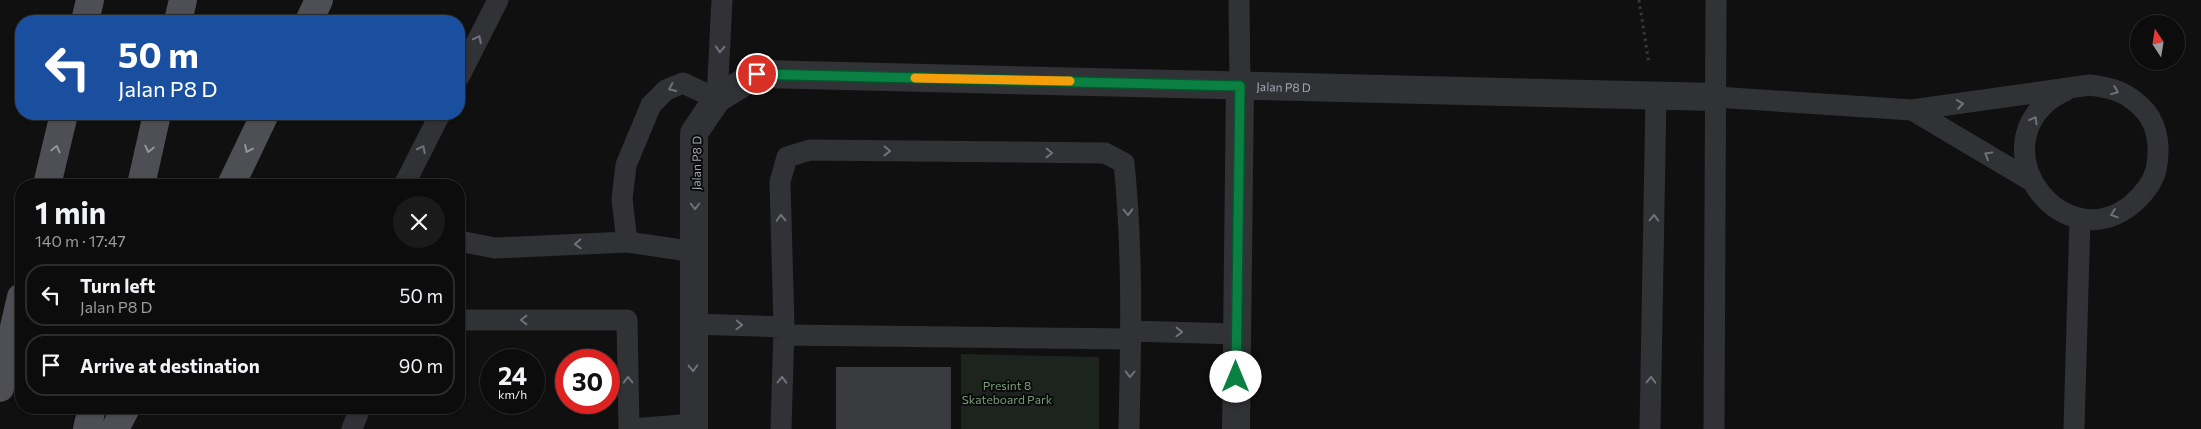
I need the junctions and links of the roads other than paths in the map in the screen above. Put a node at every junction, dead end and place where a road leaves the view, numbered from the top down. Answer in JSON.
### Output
{"nodes":[{"id":1,"x":90,"y":0,"type":"edge"},
{"id":2,"x":183,"y":0,"type":"edge"},
{"id":3,"x":320,"y":0,"type":"edge"},
{"id":4,"x":498,"y":0,"type":"edge"},
{"id":5,"x":722,"y":0,"type":"edge"},
{"id":6,"x":1239,"y":0,"type":"edge"},
{"id":7,"x":1716,"y":0,"type":"edge"},
{"id":8,"x":87,"y":15,"type":"edge"},
{"id":9,"x":179,"y":15,"type":"edge"},
{"id":10,"x":312,"y":15,"type":"edge"},
{"id":11,"x":465,"y":65,"type":"edge"},
{"id":12,"x":1240,"y":86,"type":"junction"},
{"id":13,"x":2068,"y":89,"type":"junction"},
{"id":14,"x":1656,"y":96,"type":"junction"},
{"id":15,"x":1716,"y":97,"type":"junction"},
{"id":16,"x":717,"y":99,"type":"junction"},
{"id":17,"x":1912,"y":110,"type":"junction"},
{"id":18,"x":63,"y":120,"type":"edge"},
{"id":19,"x":156,"y":120,"type":"edge"},
{"id":20,"x":262,"y":120,"type":"edge"},
{"id":21,"x":437,"y":120,"type":"edge"},
{"id":22,"x":48,"y":179,"type":"edge"},
{"id":23,"x":142,"y":179,"type":"edge"},
{"id":24,"x":235,"y":179,"type":"edge"},
{"id":25,"x":407,"y":179,"type":"edge"},
{"id":26,"x":2030,"y":180,"type":"junction"},
{"id":27,"x":2080,"y":218,"type":"junction"},
{"id":28,"x":465,"y":242,"type":"edge"},
{"id":29,"x":627,"y":242,"type":"junction"},
{"id":30,"x":695,"y":252,"type":"junction"},
{"id":31,"x":465,"y":320,"type":"edge"},
{"id":32,"x":15,"y":323,"type":"edge"},
{"id":33,"x":693,"y":324,"type":"junction"},
{"id":34,"x":784,"y":331,"type":"junction"},
{"id":35,"x":1237,"y":334,"type":"junction"},
{"id":36,"x":1131,"y":335,"type":"junction"},
{"id":37,"x":0,"y":388,"type":"edge"},
{"id":38,"x":91,"y":414,"type":"edge"},
{"id":39,"x":123,"y":414,"type":"edge"},
{"id":40,"x":358,"y":414,"type":"edge"},
{"id":41,"x":694,"y":427,"type":"edge"},
{"id":42,"x":87,"y":429,"type":"edge"},
{"id":43,"x":116,"y":429,"type":"edge"},
{"id":44,"x":352,"y":429,"type":"edge"},
{"id":45,"x":631,"y":429,"type":"edge"},
{"id":46,"x":781,"y":429,"type":"edge"},
{"id":47,"x":1129,"y":429,"type":"edge"},
{"id":48,"x":1236,"y":429,"type":"edge"},
{"id":49,"x":1650,"y":429,"type":"edge"},
{"id":50,"x":1714,"y":429,"type":"edge"},
{"id":51,"x":2074,"y":429,"type":"edge"}],
"edges":[{"from":1,"to":8,"type":"main road"},
{"from":2,"to":9,"type":"main road"},
{"from":3,"to":10,"type":"main road"},
{"from":11,"to":4,"type":"lane","one_way":true},
{"from":5,"to":16,"type":"lane","one_way":true},
{"from":6,"to":12,"type":"lane"},
{"from":7,"to":15,"type":"lane"},
{"from":12,"to":14,"type":"street","name":"Jalan P8 D"},
{"from":12,"to":16,"type":"street","name":"Jalan P8 D"},
{"from":12,"to":35,"type":"street"},
{"from":17,"to":13,"type":"lane","one_way":true},
{"from":26,"to":13,"type":"lane","one_way":true},
{"from":13,"to":27,"type":"lane","one_way":true},
{"from":14,"to":15,"type":"street","name":"Jalan P8 D"},
{"from":49,"to":14,"type":"lane","one_way":true},
{"from":15,"to":17,"type":"lane"},
{"from":15,"to":50,"type":"lane"},
{"from":16,"to":29,"type":"lane","one_way":true},
{"from":16,"to":30,"type":"street","name":"Jalan P8 D","one_way":true},
{"from":26,"to":17,"type":"lane","one_way":true},
{"from":22,"to":18,"type":"main road","one_way":true},
{"from":19,"to":23,"type":"main road","one_way":true},
{"from":20,"to":24,"type":"main road","one_way":true},
{"from":25,"to":21,"type":"lane","one_way":true},
{"from":26,"to":27,"type":"lane"},
{"from":27,"to":51,"type":"lane"},
{"from":29,"to":28,"type":"lane","one_way":true},
{"from":29,"to":30,"type":"lane"},
{"from":30,"to":33,"type":"street","name":"Jalan P8 D"},
{"from":45,"to":31,"type":"lane","one_way":true},
{"from":32,"to":37,"type":"main road"},
{"from":33,"to":34,"type":"lane","one_way":true},
{"from":33,"to":41,"type":"street","name":"Jalan P8 D","one_way":true},
{"from":34,"to":36,"type":"lane"},
{"from":34,"to":36,"type":"lane","one_way":true},
{"from":46,"to":34,"type":"lane","one_way":true},
{"from":36,"to":35,"type":"lane","one_way":true},
{"from":35,"to":48,"type":"street"},
{"from":36,"to":47,"type":"lane","one_way":true},
{"from":38,"to":42,"type":"main road"},
{"from":39,"to":43,"type":"main road"},
{"from":40,"to":44,"type":"lane"},
{"from":41,"to":45,"type":"lane"}]}
